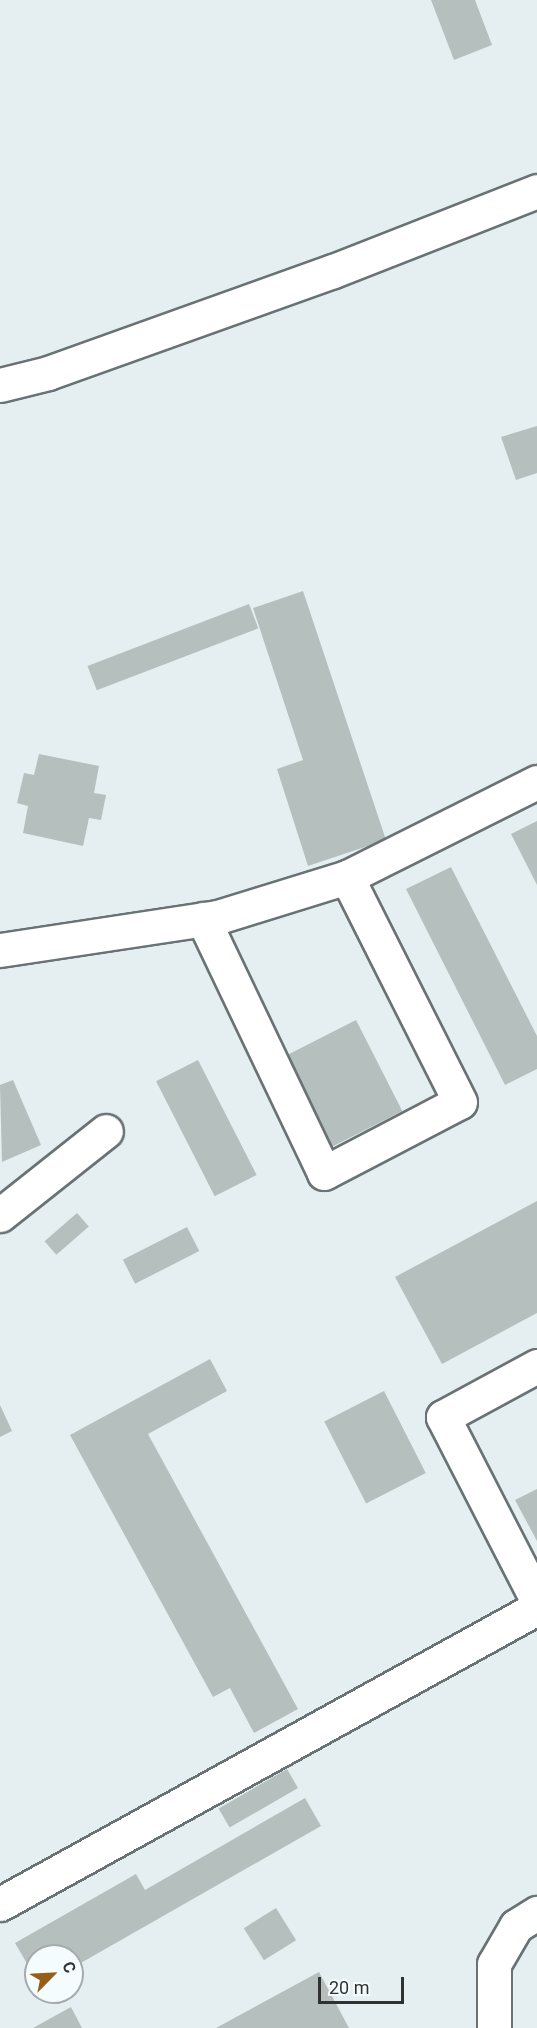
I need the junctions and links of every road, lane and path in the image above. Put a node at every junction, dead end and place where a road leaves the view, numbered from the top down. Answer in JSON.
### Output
{"nodes":[{"id":1,"x":537,"y":191,"type":"edge"},
{"id":2,"x":0,"y":385,"type":"edge"},
{"id":3,"x":537,"y":782,"type":"edge"},
{"id":4,"x":347,"y":878,"type":"junction"},
{"id":5,"x":202,"y":919,"type":"junction"},
{"id":6,"x":0,"y":950,"type":"edge"},
{"id":7,"x":106,"y":1131,"type":"dead end"},
{"id":8,"x":0,"y":1215,"type":"edge"},
{"id":9,"x":537,"y":1366,"type":"edge"},
{"id":10,"x":537,"y":1600,"type":"edge"},
{"id":11,"x":537,"y":1608,"type":"edge"},
{"id":12,"x":0,"y":1904,"type":"edge"},
{"id":13,"x":537,"y":1913,"type":"edge"},
{"id":14,"x":494,"y":2028,"type":"edge"}],
"edges":[{"from":1,"to":2,"type":"lane"},
{"from":3,"to":4,"type":"lane"},
{"from":4,"to":5,"type":"lane"},
{"from":4,"to":5,"type":"lane"},
{"from":5,"to":6,"type":"lane"},
{"from":7,"to":8,"type":"lane"},
{"from":9,"to":10,"type":"lane"},
{"from":11,"to":12,"type":"lane"},
{"from":13,"to":14,"type":"lane"}]}
